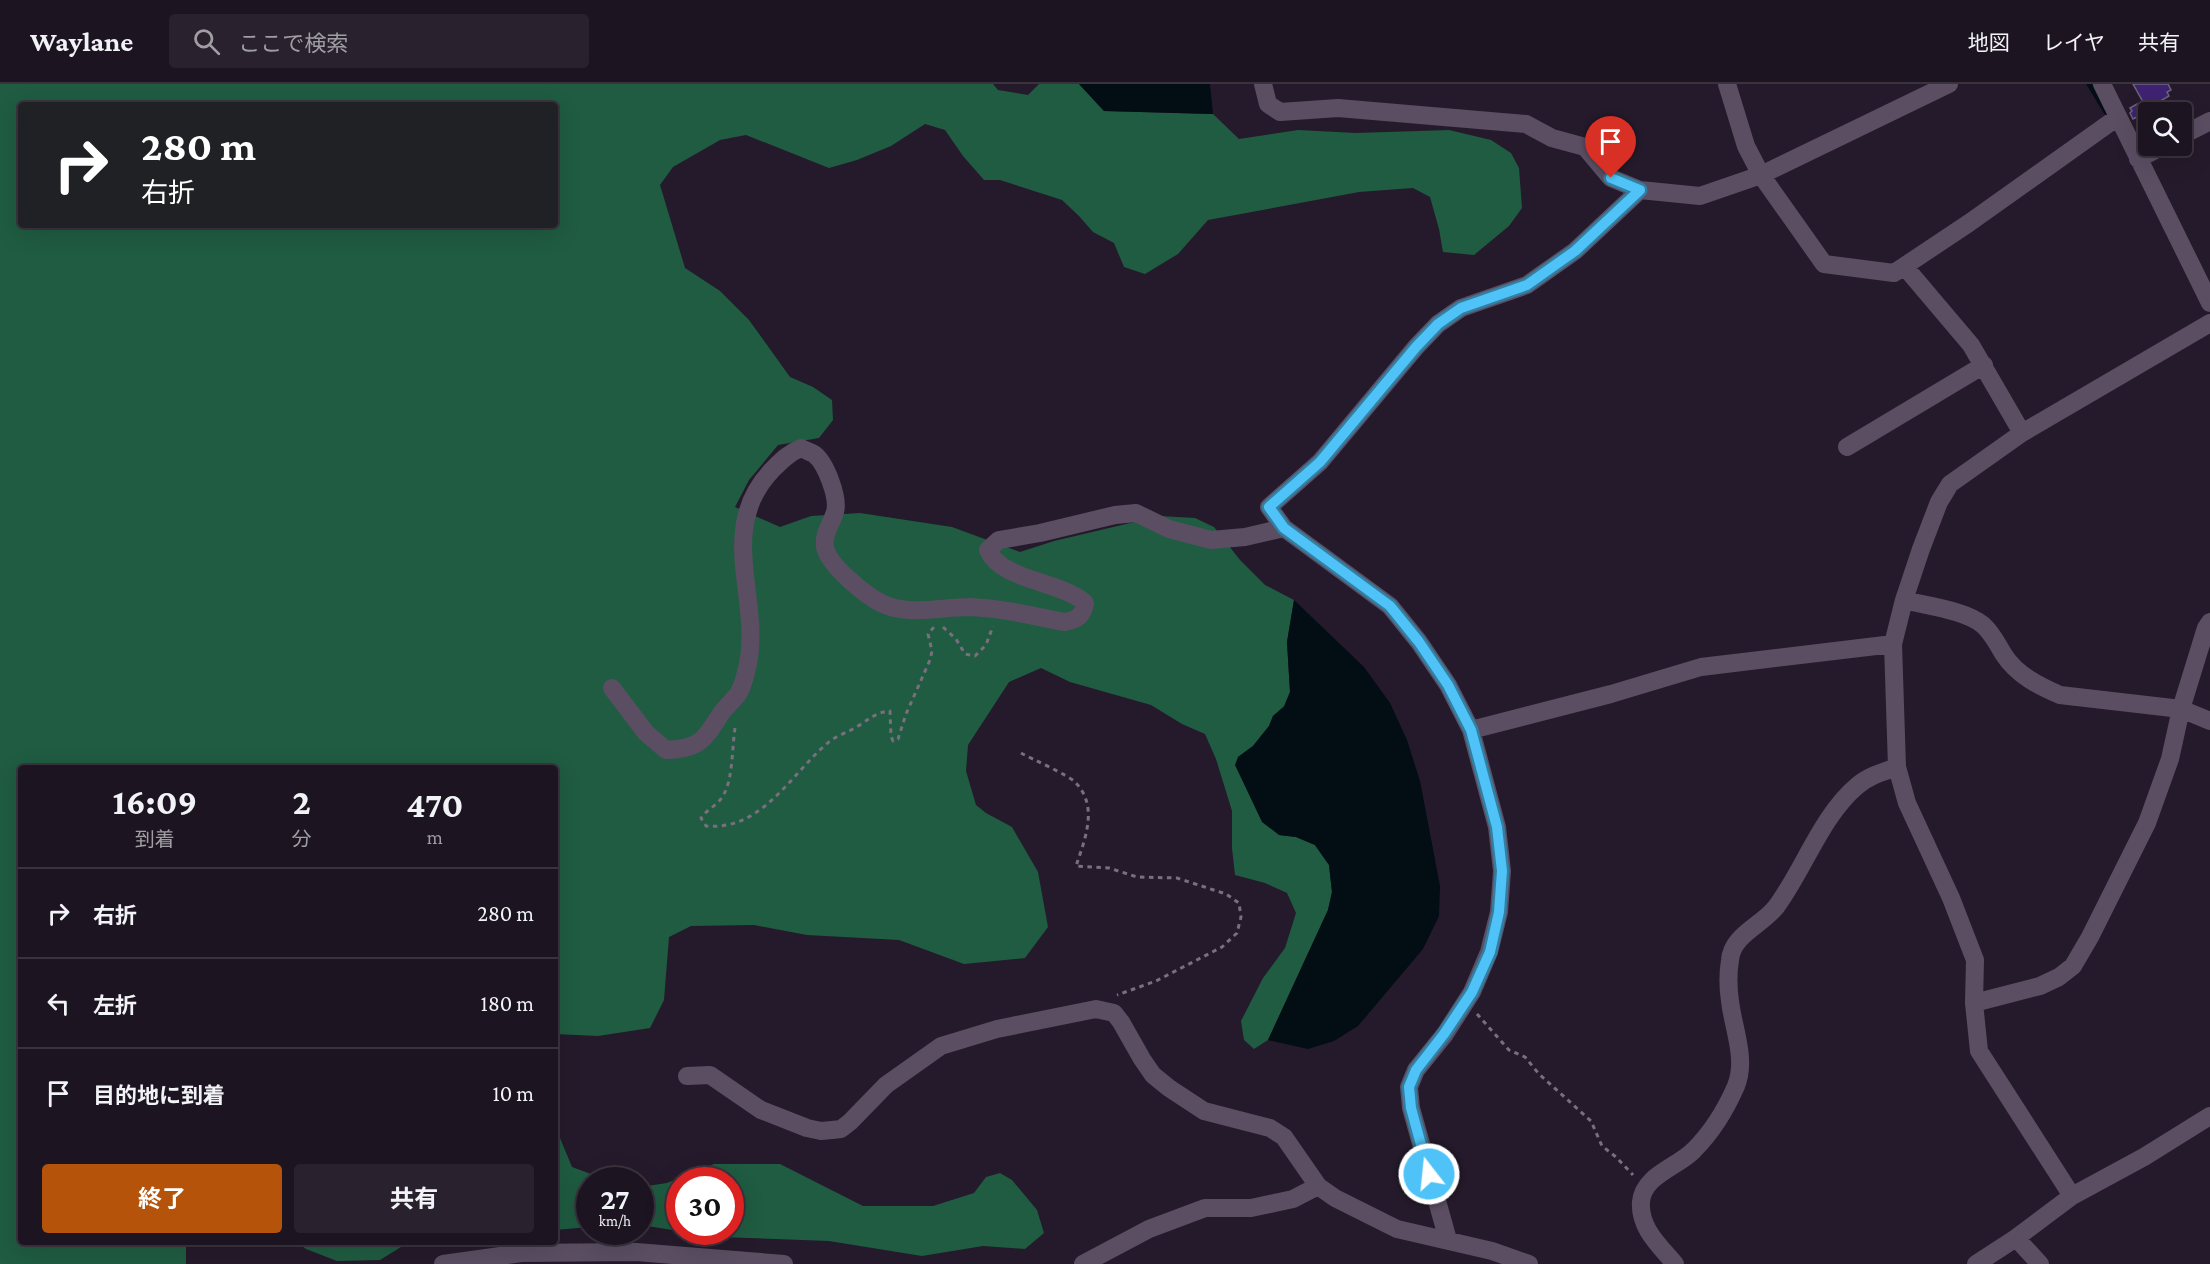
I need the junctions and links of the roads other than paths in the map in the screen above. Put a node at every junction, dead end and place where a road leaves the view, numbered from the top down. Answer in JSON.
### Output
{"nodes":[{"id":1,"x":1263,"y":84,"type":"edge"},
{"id":2,"x":1727,"y":84,"type":"edge"},
{"id":3,"x":1949,"y":84,"type":"edge"},
{"id":4,"x":2102,"y":84,"type":"edge"},
{"id":5,"x":2118,"y":117,"type":"junction"},
{"id":6,"x":2210,"y":122,"type":"edge"},
{"id":7,"x":2192,"y":131,"type":"edge"},
{"id":8,"x":2144,"y":156,"type":"edge"},
{"id":9,"x":2138,"y":159,"type":"junction"},
{"id":10,"x":1761,"y":175,"type":"junction"},
{"id":11,"x":1640,"y":190,"type":"junction"},
{"id":12,"x":1905,"y":267,"type":"junction"},
{"id":13,"x":2210,"y":303,"type":"edge"},
{"id":14,"x":2210,"y":323,"type":"edge"},
{"id":15,"x":1984,"y":365,"type":"junction"},
{"id":16,"x":2022,"y":433,"type":"junction"},
{"id":17,"x":1847,"y":447,"type":"dead end"},
{"id":18,"x":1284,"y":528,"type":"junction"},
{"id":19,"x":1904,"y":600,"type":"junction"},
{"id":20,"x":2210,"y":622,"type":"edge"},
{"id":21,"x":1893,"y":644,"type":"junction"},
{"id":22,"x":612,"y":688,"type":"dead end"},
{"id":23,"x":2181,"y":709,"type":"junction"},
{"id":24,"x":2210,"y":721,"type":"edge"},
{"id":25,"x":1471,"y":730,"type":"junction"},
{"id":26,"x":1897,"y":767,"type":"junction"},
{"id":27,"x":1974,"y":1003,"type":"junction"},
{"id":28,"x":687,"y":1076,"type":"dead end"},
{"id":29,"x":2210,"y":1116,"type":"edge"},
{"id":30,"x":1318,"y":1186,"type":"junction"},
{"id":31,"x":2072,"y":1196,"type":"junction"},
{"id":32,"x":2016,"y":1238,"type":"junction"},
{"id":33,"x":1448,"y":1240,"type":"junction"},
{"id":34,"x":443,"y":1264,"type":"edge"},
{"id":35,"x":784,"y":1264,"type":"edge"},
{"id":36,"x":1083,"y":1264,"type":"edge"},
{"id":37,"x":1529,"y":1264,"type":"edge"},
{"id":38,"x":1675,"y":1264,"type":"edge"},
{"id":39,"x":1976,"y":1264,"type":"edge"},
{"id":40,"x":2040,"y":1264,"type":"edge"}],
"edges":[{"from":1,"to":11,"type":"street"},
{"from":2,"to":10,"type":"street"},
{"from":3,"to":10,"type":"street"},
{"from":4,"to":5,"type":"street"},
{"from":5,"to":9,"type":"street"},
{"from":5,"to":12,"type":"street"},
{"from":6,"to":7,"type":"street"},
{"from":8,"to":9,"type":"street"},
{"from":9,"to":13,"type":"street"},
{"from":10,"to":11,"type":"street"},
{"from":10,"to":12,"type":"street"},
{"from":11,"to":18,"type":"street"},
{"from":12,"to":15,"type":"street"},
{"from":14,"to":16,"type":"street"},
{"from":15,"to":16,"type":"street"},
{"from":15,"to":17,"type":"street"},
{"from":16,"to":19,"type":"street"},
{"from":18,"to":22,"type":"street"},
{"from":18,"to":25,"type":"street"},
{"from":19,"to":21,"type":"street"},
{"from":19,"to":23,"type":"street"},
{"from":20,"to":23,"type":"street"},
{"from":21,"to":25,"type":"street"},
{"from":21,"to":26,"type":"street"},
{"from":23,"to":24,"type":"street"},
{"from":23,"to":27,"type":"street"},
{"from":25,"to":33,"type":"street"},
{"from":26,"to":27,"type":"street"},
{"from":26,"to":38,"type":"street"},
{"from":27,"to":31,"type":"street"},
{"from":28,"to":30,"type":"street"},
{"from":29,"to":31,"type":"street"},
{"from":30,"to":33,"type":"street"},
{"from":30,"to":36,"type":"street"},
{"from":31,"to":32,"type":"street"},
{"from":32,"to":39,"type":"street"},
{"from":32,"to":40,"type":"street"},
{"from":33,"to":37,"type":"street"},
{"from":34,"to":35,"type":"street"}]}
